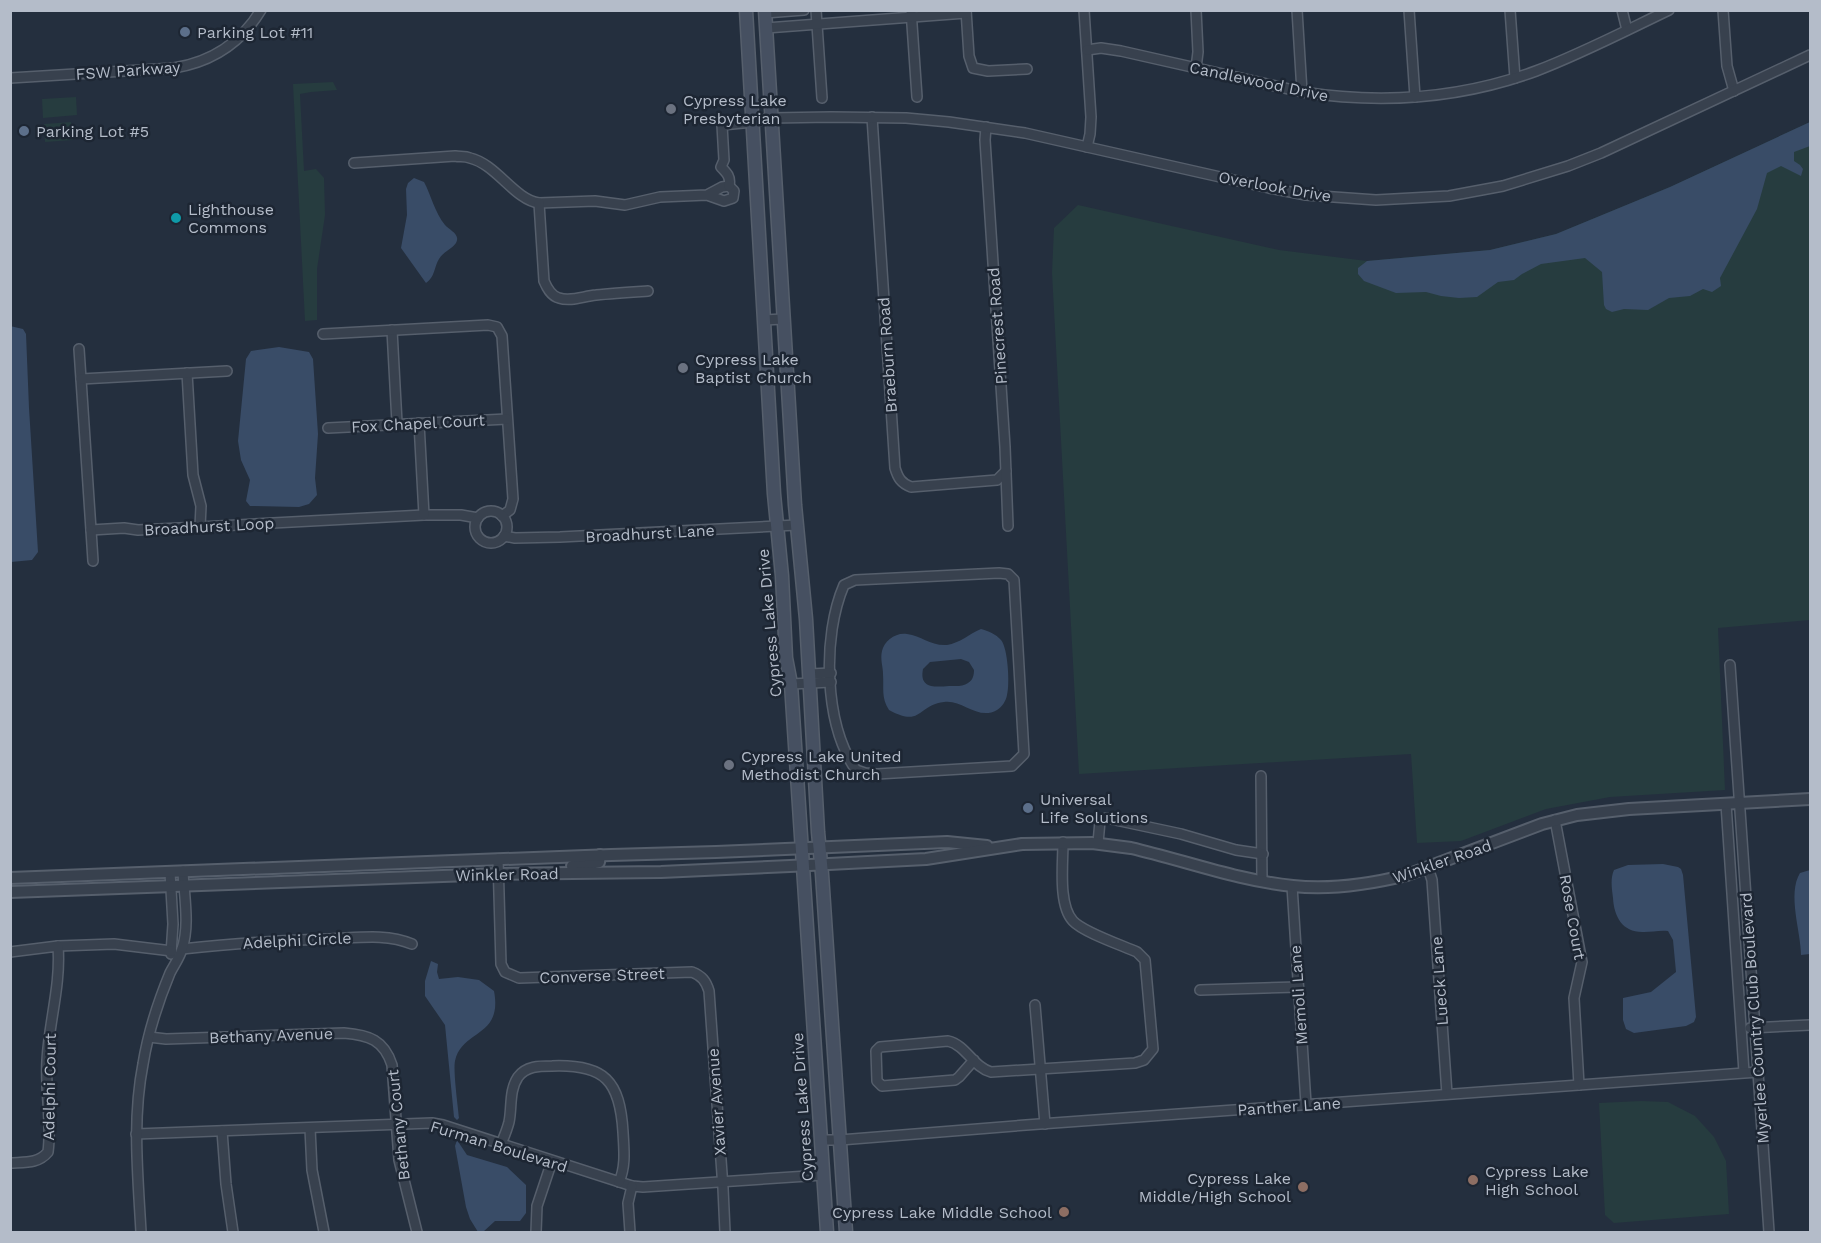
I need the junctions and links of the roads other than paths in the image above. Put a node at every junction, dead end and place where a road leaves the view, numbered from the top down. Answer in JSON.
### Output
{"nodes":[{"id":1,"x":261,"y":10,"type":"edge"},
{"id":2,"x":746,"y":10,"type":"edge"},
{"id":3,"x":804,"y":10,"type":"edge"},
{"id":4,"x":816,"y":10,"type":"edge"},
{"id":5,"x":1084,"y":10,"type":"edge"},
{"id":6,"x":1196,"y":10,"type":"edge"},
{"id":7,"x":1297,"y":10,"type":"edge"},
{"id":8,"x":1409,"y":10,"type":"edge"},
{"id":9,"x":1510,"y":10,"type":"edge"},
{"id":10,"x":1622,"y":10,"type":"edge"},
{"id":11,"x":1669,"y":10,"type":"edge"},
{"id":12,"x":1723,"y":10,"type":"edge"},
{"id":13,"x":765,"y":12,"type":"edge"},
{"id":14,"x":966,"y":12,"type":"edge"},
{"id":15,"x":911,"y":14,"type":"edge"},
{"id":16,"x":817,"y":24,"type":"junction"},
{"id":17,"x":766,"y":28,"type":"junction"},
{"id":18,"x":1627,"y":30,"type":"junction"},
{"id":19,"x":1087,"y":50,"type":"junction"},
{"id":20,"x":1810,"y":56,"type":"edge"},
{"id":21,"x":1196,"y":68,"type":"junction"},
{"id":22,"x":1027,"y":69,"type":"dead end"},
{"id":23,"x":10,"y":78,"type":"edge"},
{"id":24,"x":1515,"y":78,"type":"junction"},
{"id":25,"x":1734,"y":91,"type":"junction"},
{"id":26,"x":1302,"y":92,"type":"junction"},
{"id":27,"x":917,"y":97,"type":"dead end"},
{"id":28,"x":1415,"y":97,"type":"junction"},
{"id":29,"x":822,"y":98,"type":"dead end"},
{"id":30,"x":872,"y":117,"type":"junction"},
{"id":31,"x":771,"y":118,"type":"junction"},
{"id":32,"x":753,"y":122,"type":"junction"},
{"id":33,"x":986,"y":126,"type":"junction"},
{"id":34,"x":1087,"y":147,"type":"junction"},
{"id":35,"x":354,"y":163,"type":"dead end"},
{"id":36,"x":729,"y":186,"type":"junction"},
{"id":37,"x":706,"y":195,"type":"junction"},
{"id":38,"x":539,"y":203,"type":"junction"},
{"id":39,"x":648,"y":291,"type":"dead end"},
{"id":40,"x":764,"y":320,"type":"junction"},
{"id":41,"x":783,"y":320,"type":"junction"},
{"id":42,"x":392,"y":330,"type":"junction"},
{"id":43,"x":323,"y":334,"type":"dead end"},
{"id":44,"x":79,"y":349,"type":"dead end"},
{"id":45,"x":227,"y":371,"type":"dead end"},
{"id":46,"x":188,"y":373,"type":"junction"},
{"id":47,"x":81,"y":379,"type":"junction"},
{"id":48,"x":507,"y":419,"type":"junction"},
{"id":49,"x":397,"y":423,"type":"junction"},
{"id":50,"x":419,"y":423,"type":"junction"},
{"id":51,"x":328,"y":428,"type":"dead end"},
{"id":52,"x":1006,"y":471,"type":"junction"},
{"id":53,"x":424,"y":515,"type":"junction"},
{"id":54,"x":502,"y":516,"type":"junction"},
{"id":55,"x":478,"y":518,"type":"junction"},
{"id":56,"x":797,"y":525,"type":"junction"},
{"id":57,"x":1008,"y":526,"type":"dead end"},
{"id":58,"x":200,"y":527,"type":"junction"},
{"id":59,"x":777,"y":527,"type":"junction"},
{"id":60,"x":91,"y":530,"type":"junction"},
{"id":61,"x":504,"y":536,"type":"junction"},
{"id":62,"x":93,"y":561,"type":"dead end"},
{"id":63,"x":1730,"y":665,"type":"dead end"},
{"id":64,"x":831,"y":677,"type":"junction"},
{"id":65,"x":810,"y":679,"type":"junction"},
{"id":66,"x":791,"y":684,"type":"junction"},
{"id":67,"x":1261,"y":776,"type":"dead end"},
{"id":68,"x":1810,"y":799,"type":"edge"},
{"id":69,"x":1740,"y":803,"type":"junction"},
{"id":70,"x":1726,"y":804,"type":"junction"},
{"id":71,"x":1555,"y":820,"type":"junction"},
{"id":72,"x":1063,"y":842,"type":"junction"},
{"id":73,"x":1098,"y":843,"type":"junction"},
{"id":74,"x":821,"y":847,"type":"junction"},
{"id":75,"x":802,"y":848,"type":"junction"},
{"id":76,"x":1002,"y":848,"type":"junction"},
{"id":77,"x":1263,"y":854,"type":"junction"},
{"id":78,"x":600,"y":855,"type":"junction"},
{"id":79,"x":498,"y":859,"type":"junction"},
{"id":80,"x":822,"y":864,"type":"junction"},
{"id":81,"x":803,"y":865,"type":"junction"},
{"id":82,"x":1428,"y":868,"type":"junction"},
{"id":83,"x":183,"y":871,"type":"junction"},
{"id":84,"x":170,"y":872,"type":"junction"},
{"id":85,"x":534,"y":873,"type":"junction"},
{"id":86,"x":497,"y":874,"type":"junction"},
{"id":87,"x":10,"y":878,"type":"edge"},
{"id":88,"x":1262,"y":881,"type":"junction"},
{"id":89,"x":171,"y":886,"type":"junction"},
{"id":90,"x":184,"y":886,"type":"junction"},
{"id":91,"x":1292,"y":886,"type":"junction"},
{"id":92,"x":10,"y":892,"type":"edge"},
{"id":93,"x":412,"y":944,"type":"dead end"},
{"id":94,"x":58,"y":946,"type":"junction"},
{"id":95,"x":182,"y":949,"type":"junction"},
{"id":96,"x":172,"y":951,"type":"junction"},
{"id":97,"x":10,"y":952,"type":"edge"},
{"id":98,"x":171,"y":972,"type":"junction"},
{"id":99,"x":699,"y":975,"type":"joint"},
{"id":100,"x":1298,"y":987,"type":"junction"},
{"id":101,"x":1200,"y":990,"type":"dead end"},
{"id":102,"x":1035,"y":1005,"type":"dead end"},
{"id":103,"x":1810,"y":1025,"type":"edge"},
{"id":104,"x":1755,"y":1028,"type":"junction"},
{"id":105,"x":1741,"y":1029,"type":"junction"},
{"id":106,"x":149,"y":1037,"type":"junction"},
{"id":107,"x":387,"y":1052,"type":"joint"},
{"id":108,"x":974,"y":1060,"type":"junction"},
{"id":109,"x":1040,"y":1070,"type":"junction"},
{"id":110,"x":1744,"y":1072,"type":"junction"},
{"id":111,"x":1758,"y":1072,"type":"junction"},
{"id":112,"x":1579,"y":1085,"type":"junction"},
{"id":113,"x":1447,"y":1094,"type":"junction"},
{"id":114,"x":1306,"y":1104,"type":"junction"},
{"id":115,"x":396,"y":1124,"type":"junction"},
{"id":116,"x":1046,"y":1124,"type":"junction"},
{"id":117,"x":309,"y":1128,"type":"junction"},
{"id":118,"x":222,"y":1131,"type":"junction"},
{"id":119,"x":136,"y":1134,"type":"junction"},
{"id":120,"x":821,"y":1140,"type":"junction"},
{"id":121,"x":840,"y":1140,"type":"junction"},
{"id":122,"x":501,"y":1144,"type":"junction"},
{"id":123,"x":552,"y":1161,"type":"junction"},
{"id":124,"x":10,"y":1163,"type":"edge"},
{"id":125,"x":823,"y":1175,"type":"junction"},
{"id":126,"x":619,"y":1182,"type":"junction"},
{"id":127,"x":722,"y":1183,"type":"junction"},
{"id":128,"x":632,"y":1186,"type":"junction"},
{"id":129,"x":141,"y":1233,"type":"edge"},
{"id":130,"x":233,"y":1233,"type":"edge"},
{"id":131,"x":324,"y":1233,"type":"edge"},
{"id":132,"x":417,"y":1233,"type":"edge"},
{"id":133,"x":536,"y":1233,"type":"edge"},
{"id":134,"x":630,"y":1233,"type":"edge"},
{"id":135,"x":725,"y":1233,"type":"edge"},
{"id":136,"x":827,"y":1233,"type":"edge"},
{"id":137,"x":846,"y":1233,"type":"edge"},
{"id":138,"x":1769,"y":1233,"type":"edge"}],
"edges":[{"from":1,"to":23,"type":"street","name":"FSW Parkway"},
{"from":2,"to":32,"type":"main road","name":"Cypress Lake Drive"},
{"from":3,"to":13,"type":"street"},
{"from":4,"to":16,"type":"street"},
{"from":5,"to":19,"type":"street"},
{"from":6,"to":21,"type":"street"},
{"from":7,"to":26,"type":"street"},
{"from":8,"to":28,"type":"street"},
{"from":9,"to":24,"type":"street"},
{"from":10,"to":18,"type":"street"},
{"from":11,"to":18,"type":"street","name":"Candlewood Drive"},
{"from":12,"to":25,"type":"street"},
{"from":13,"to":17,"type":"main road"},
{"from":14,"to":15,"type":"street"},
{"from":14,"to":22,"type":"street"},
{"from":15,"to":16,"type":"street"},
{"from":15,"to":27,"type":"street"},
{"from":16,"to":17,"type":"street"},
{"from":16,"to":29,"type":"street"},
{"from":17,"to":31,"type":"main road"},
{"from":18,"to":24,"type":"street","name":"Candlewood Drive"},
{"from":19,"to":21,"type":"street","name":"Candlewood Drive"},
{"from":19,"to":34,"type":"street"},
{"from":20,"to":25,"type":"street","name":"Overlook Drive"},
{"from":21,"to":26,"type":"street","name":"Candlewood Drive"},
{"from":24,"to":28,"type":"street","name":"Candlewood Drive"},
{"from":25,"to":34,"type":"street","name":"Overlook Drive"},
{"from":26,"to":28,"type":"street","name":"Candlewood Drive"},
{"from":30,"to":31,"type":"street","name":"Overlook Drive"},
{"from":30,"to":33,"type":"street","name":"Overlook Drive"},
{"from":30,"to":52,"type":"street","name":"Braeburn Road"},
{"from":31,"to":32,"type":"street","name":"Overlook Drive"},
{"from":31,"to":41,"type":"main road"},
{"from":32,"to":36,"type":"street","name":"Overlook Drive"},
{"from":32,"to":40,"type":"main road","name":"Cypress Lake Drive"},
{"from":33,"to":34,"type":"street","name":"Overlook Drive"},
{"from":33,"to":52,"type":"street","name":"Pinecrest Road"},
{"from":35,"to":38,"type":"street"},
{"from":36,"to":37,"type":"street"},
{"from":36,"to":37,"type":"street"},
{"from":37,"to":38,"type":"street"},
{"from":38,"to":39,"type":"street"},
{"from":40,"to":41,"type":"street"},
{"from":40,"to":59,"type":"main road","name":"Cypress Lake Drive"},
{"from":41,"to":56,"type":"main road"},
{"from":42,"to":43,"type":"street"},
{"from":42,"to":48,"type":"street"},
{"from":42,"to":49,"type":"street"},
{"from":44,"to":47,"type":"street"},
{"from":45,"to":46,"type":"street"},
{"from":46,"to":47,"type":"street"},
{"from":46,"to":58,"type":"street"},
{"from":47,"to":60,"type":"street"},
{"from":48,"to":50,"type":"street","name":"Fox Chapel Court"},
{"from":48,"to":54,"type":"street"},
{"from":49,"to":50,"type":"street","name":"Fox Chapel Court"},
{"from":49,"to":51,"type":"street","name":"Fox Chapel Court"},
{"from":50,"to":53,"type":"street"},
{"from":52,"to":57,"type":"street","name":"Pinecrest Road"},
{"from":53,"to":55,"type":"street","name":"Broadhurst Loop"},
{"from":53,"to":58,"type":"street","name":"Broadhurst Loop"},
{"from":54,"to":55,"type":"street","name":"Broadhurst Loop"},
{"from":54,"to":61,"type":"street"},
{"from":55,"to":61,"type":"street"},
{"from":56,"to":59,"type":"street","name":"Broadhurst Lane"},
{"from":56,"to":65,"type":"main road"},
{"from":58,"to":60,"type":"street","name":"Broadhurst Loop"},
{"from":59,"to":61,"type":"street","name":"Broadhurst Lane"},
{"from":59,"to":66,"type":"main road","name":"Cypress Lake Drive"},
{"from":60,"to":62,"type":"street"},
{"from":63,"to":69,"type":"street","name":"Myerlee Country Club Boulevard"},
{"from":64,"to":64,"type":"street"},
{"from":64,"to":65,"type":"street"},
{"from":65,"to":66,"type":"street"},
{"from":65,"to":74,"type":"main road"},
{"from":66,"to":75,"type":"main road","name":"Cypress Lake Drive"},
{"from":67,"to":77,"type":"street"},
{"from":68,"to":69,"type":"street","name":"Winkler Road"},
{"from":69,"to":70,"type":"street","name":"Winkler Road"},
{"from":69,"to":104,"type":"street","name":"Myerlee Country Club Boulevard"},
{"from":70,"to":71,"type":"street","name":"Winkler Road"},
{"from":70,"to":105,"type":"street","name":"Myerlee Country Club Boulevard"},
{"from":71,"to":82,"type":"street","name":"Winkler Road"},
{"from":71,"to":112,"type":"street","name":"Rose Court"},
{"from":72,"to":73,"type":"street","name":"Winkler Road"},
{"from":72,"to":76,"type":"street","name":"Winkler Road"},
{"from":72,"to":109,"type":"street"},
{"from":73,"to":77,"type":"street"},
{"from":73,"to":88,"type":"street","name":"Winkler Road"},
{"from":74,"to":75,"type":"street","name":"Winkler Road"},
{"from":74,"to":76,"type":"street","name":"Winkler Road"},
{"from":74,"to":80,"type":"main road"},
{"from":75,"to":78,"type":"street","name":"Winkler Road"},
{"from":75,"to":81,"type":"main road","name":"Cypress Lake Drive"},
{"from":76,"to":80,"type":"street","name":"Winkler Road"},
{"from":77,"to":88,"type":"street"},
{"from":78,"to":79,"type":"street","name":"Winkler Road"},
{"from":78,"to":85,"type":"street"},
{"from":79,"to":83,"type":"street","name":"Winkler Road"},
{"from":79,"to":86,"type":"street"},
{"from":80,"to":81,"type":"street","name":"Winkler Road"},
{"from":80,"to":121,"type":"main road"},
{"from":81,"to":85,"type":"street","name":"Winkler Road"},
{"from":81,"to":120,"type":"main road","name":"Cypress Lake Drive"},
{"from":82,"to":91,"type":"street","name":"Winkler Road"},
{"from":82,"to":113,"type":"street","name":"Lueck Lane"},
{"from":83,"to":84,"type":"street","name":"Winkler Road"},
{"from":83,"to":90,"type":"street"},
{"from":84,"to":87,"type":"street","name":"Winkler Road"},
{"from":84,"to":89,"type":"street"},
{"from":85,"to":86,"type":"street","name":"Winkler Road"},
{"from":86,"to":90,"type":"street","name":"Winkler Road"},
{"from":86,"to":99,"type":"street","name":"Converse Street"},
{"from":88,"to":91,"type":"street","name":"Winkler Road"},
{"from":89,"to":90,"type":"street","name":"Winkler Road"},
{"from":89,"to":92,"type":"street","name":"Winkler Road"},
{"from":89,"to":96,"type":"street"},
{"from":90,"to":95,"type":"street"},
{"from":91,"to":100,"type":"street","name":"Memoli Lane"},
{"from":93,"to":95,"type":"street","name":"Adelphi Circle"},
{"from":94,"to":96,"type":"street"},
{"from":94,"to":97,"type":"street"},
{"from":94,"to":124,"type":"street","name":"Adelphi Court"},
{"from":95,"to":98,"type":"street"},
{"from":96,"to":98,"type":"street"},
{"from":98,"to":106,"type":"street"},
{"from":99,"to":127,"type":"street","name":"Xavier Avenue"},
{"from":100,"to":101,"type":"street"},
{"from":100,"to":114,"type":"street","name":"Memoli Lane"},
{"from":102,"to":109,"type":"street"},
{"from":103,"to":104,"type":"street"},
{"from":104,"to":105,"type":"street"},
{"from":104,"to":111,"type":"street","name":"Myerlee Country Club Boulevard"},
{"from":105,"to":110,"type":"street","name":"Myerlee Country Club Boulevard"},
{"from":106,"to":107,"type":"street","name":"Bethany Avenue"},
{"from":106,"to":119,"type":"street"},
{"from":107,"to":115,"type":"street","name":"Bethany Court"},
{"from":108,"to":108,"type":"street"},
{"from":108,"to":109,"type":"street"},
{"from":109,"to":116,"type":"street"},
{"from":110,"to":111,"type":"street","name":"Panther Lane"},
{"from":110,"to":112,"type":"street","name":"Panther Lane"},
{"from":111,"to":138,"type":"street","name":"Myerlee Country Club Boulevard"},
{"from":112,"to":113,"type":"street","name":"Panther Lane"},
{"from":113,"to":114,"type":"street","name":"Panther Lane"},
{"from":114,"to":116,"type":"street","name":"Panther Lane"},
{"from":115,"to":117,"type":"street","name":"Furman Boulevard"},
{"from":115,"to":122,"type":"street","name":"Furman Boulevard"},
{"from":115,"to":132,"type":"street","name":"Bethany Court"},
{"from":116,"to":121,"type":"street","name":"Panther Lane"},
{"from":117,"to":118,"type":"street","name":"Furman Boulevard"},
{"from":117,"to":131,"type":"street"},
{"from":118,"to":119,"type":"street","name":"Furman Boulevard"},
{"from":118,"to":130,"type":"street"},
{"from":119,"to":129,"type":"street"},
{"from":120,"to":121,"type":"street","name":"Panther Lane"},
{"from":120,"to":125,"type":"main road","name":"Cypress Lake Drive"},
{"from":121,"to":137,"type":"main road"},
{"from":122,"to":123,"type":"street","name":"Furman Boulevard"},
{"from":122,"to":126,"type":"street"},
{"from":123,"to":126,"type":"street","name":"Furman Boulevard"},
{"from":123,"to":133,"type":"street"},
{"from":125,"to":127,"type":"street","name":"Furman Boulevard"},
{"from":125,"to":136,"type":"main road","name":"Cypress Lake Drive"},
{"from":126,"to":128,"type":"street","name":"Furman Boulevard"},
{"from":127,"to":128,"type":"street","name":"Furman Boulevard"},
{"from":127,"to":135,"type":"street","name":"Xavier Avenue"},
{"from":128,"to":134,"type":"street"}]}
